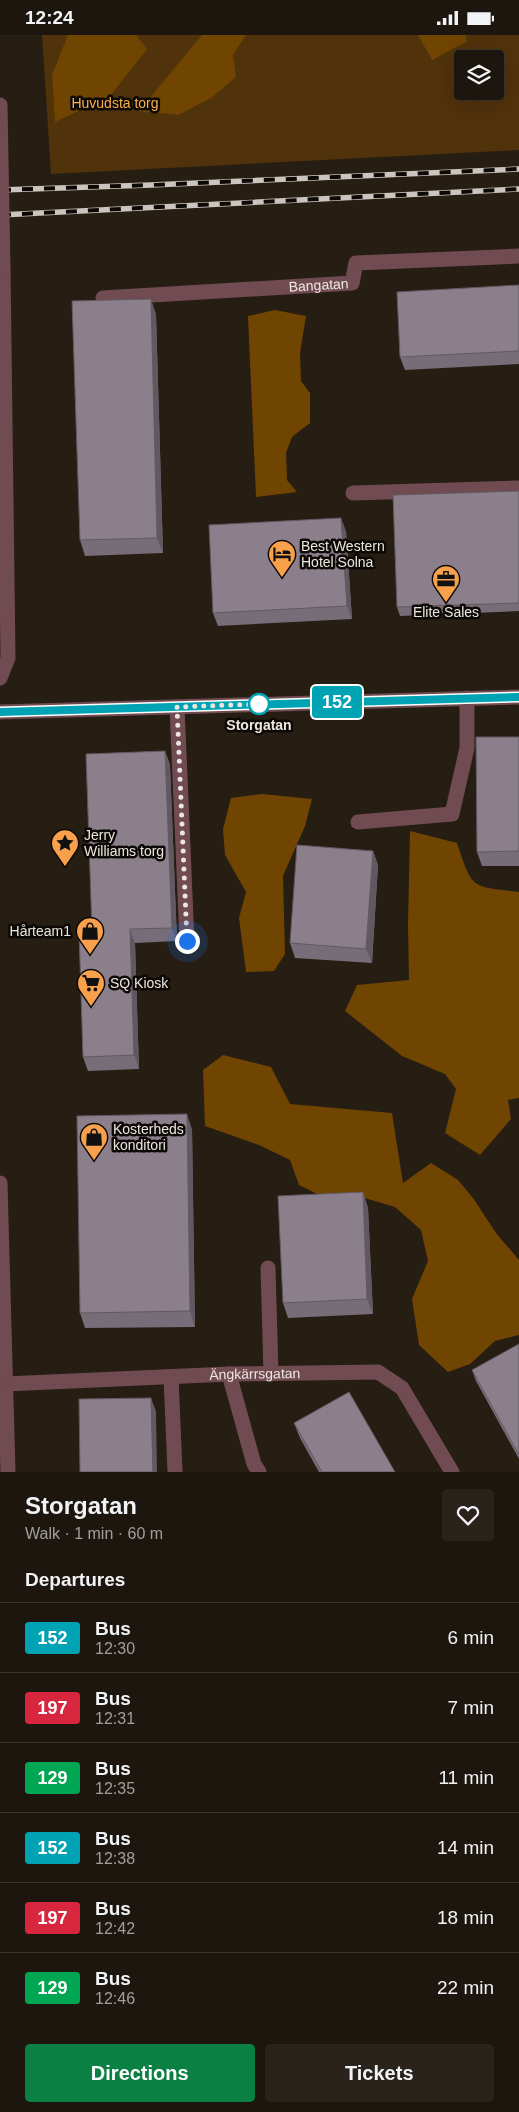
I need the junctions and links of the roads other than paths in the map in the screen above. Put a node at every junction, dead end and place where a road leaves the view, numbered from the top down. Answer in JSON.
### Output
{"nodes":[{"id":1,"x":0,"y":105,"type":"edge"},
{"id":2,"x":519,"y":256,"type":"edge"},
{"id":3,"x":103,"y":298,"type":"edge"},
{"id":4,"x":519,"y":488,"type":"edge"},
{"id":5,"x":353,"y":493,"type":"dead end"},
{"id":6,"x":0,"y":678,"type":"edge"},
{"id":7,"x":519,"y":697,"type":"edge"},
{"id":8,"x":467,"y":699,"type":"junction"},
{"id":9,"x":177,"y":707,"type":"junction"},
{"id":10,"x":0,"y":712,"type":"edge"},
{"id":11,"x":358,"y":821,"type":"dead end"},
{"id":12,"x":187,"y":941,"type":"dead end"},
{"id":13,"x":0,"y":1183,"type":"edge"},
{"id":14,"x":268,"y":1268,"type":"dead end"},
{"id":15,"x":271,"y":1374,"type":"junction"},
{"id":16,"x":229,"y":1375,"type":"junction"},
{"id":17,"x":171,"y":1377,"type":"junction"},
{"id":18,"x":5,"y":1384,"type":"junction"},
{"id":19,"x":3,"y":1430,"type":"edge"},
{"id":20,"x":8,"y":1472,"type":"edge"},
{"id":21,"x":175,"y":1472,"type":"edge"},
{"id":22,"x":259,"y":1472,"type":"edge"},
{"id":23,"x":452,"y":1472,"type":"edge"}],
"edges":[{"from":1,"to":6,"type":"street","bridge":true},
{"from":2,"to":3,"type":"street","name":"Bangatan"},
{"from":4,"to":5,"type":"street"},
{"from":7,"to":8,"type":"street"},
{"from":8,"to":9,"type":"street"},
{"from":8,"to":11,"type":"street"},
{"from":9,"to":10,"type":"street"},
{"from":9,"to":12,"type":"street"},
{"from":13,"to":18,"type":"street"},
{"from":14,"to":15,"type":"street"},
{"from":15,"to":16,"type":"street","name":"Ängkärrsgatan"},
{"from":15,"to":23,"type":"street","name":"Ängkärrsgatan"},
{"from":16,"to":17,"type":"street","name":"Ängkärrsgatan"},
{"from":16,"to":22,"type":"street"},
{"from":17,"to":18,"type":"street","name":"Ängkärrsgatan"},
{"from":17,"to":21,"type":"street"},
{"from":18,"to":19,"type":"street"},
{"from":19,"to":20,"type":"street"}]}
